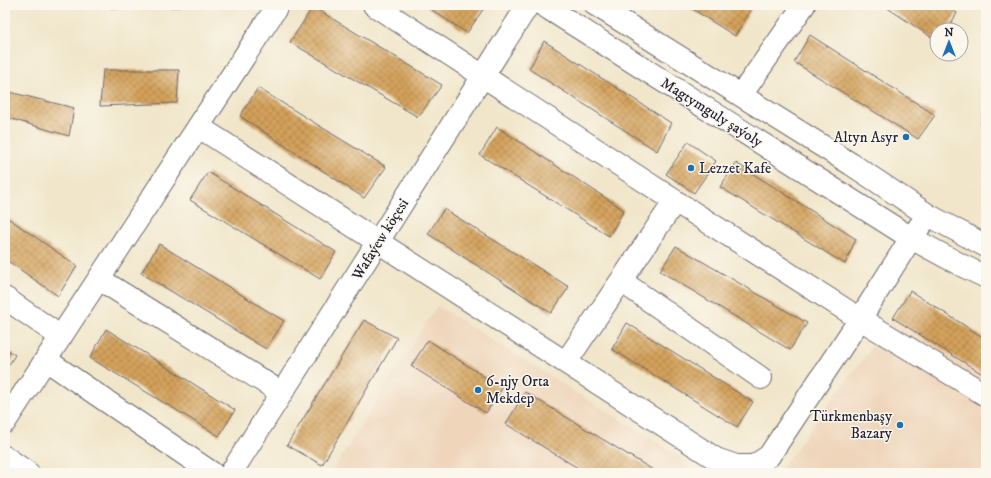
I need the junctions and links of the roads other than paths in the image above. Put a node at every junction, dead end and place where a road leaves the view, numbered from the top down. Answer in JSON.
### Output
{"nodes":[{"id":1,"x":278,"y":5,"type":"edge"},
{"id":2,"x":374,"y":5,"type":"edge"},
{"id":3,"x":528,"y":5,"type":"edge"},
{"id":4,"x":543,"y":5,"type":"edge"},
{"id":5,"x":596,"y":5,"type":"edge"},
{"id":6,"x":804,"y":5,"type":"edge"},
{"id":7,"x":483,"y":76,"type":"junction"},
{"id":8,"x":741,"y":96,"type":"junction"},
{"id":9,"x":199,"y":127,"type":"junction"},
{"id":10,"x":675,"y":201,"type":"junction"},
{"id":11,"x":928,"y":215,"type":"junction"},
{"id":12,"x":911,"y":238,"type":"junction"},
{"id":13,"x":378,"y":241,"type":"junction"},
{"id":14,"x":986,"y":246,"type":"edge"},
{"id":15,"x":986,"y":277,"type":"edge"},
{"id":16,"x":99,"y":279,"type":"junction"},
{"id":17,"x":621,"y":281,"type":"junction"},
{"id":18,"x":5,"y":298,"type":"edge"},
{"id":19,"x":860,"y":319,"type":"junction"},
{"id":20,"x":61,"y":337,"type":"junction"},
{"id":21,"x":46,"y":360,"type":"junction"},
{"id":22,"x":566,"y":362,"type":"junction"},
{"id":23,"x":761,"y":378,"type":"dead end"},
{"id":24,"x":282,"y":393,"type":"junction"},
{"id":25,"x":986,"y":395,"type":"edge"},
{"id":26,"x":5,"y":422,"type":"edge"},
{"id":27,"x":5,"y":457,"type":"edge"},
{"id":28,"x":28,"y":473,"type":"edge"},
{"id":29,"x":212,"y":473,"type":"edge"},
{"id":30,"x":231,"y":473,"type":"edge"}],
"edges":[{"from":1,"to":9,"type":"street"},
{"from":2,"to":7,"type":"street"},
{"from":3,"to":7,"type":"street","name":"Wafaýew köçesi"},
{"from":4,"to":12,"type":"street","name":"Magtymguly şaýoly"},
{"from":5,"to":8,"type":"street","name":"Magtymguly şaýoly"},
{"from":6,"to":8,"type":"street"},
{"from":7,"to":10,"type":"street"},
{"from":7,"to":13,"type":"street","name":"Wafaýew köçesi"},
{"from":8,"to":11,"type":"street","name":"Magtymguly şaýoly"},
{"from":9,"to":13,"type":"street"},
{"from":9,"to":16,"type":"street"},
{"from":10,"to":17,"type":"street"},
{"from":10,"to":19,"type":"street"},
{"from":11,"to":12,"type":"street"},
{"from":11,"to":14,"type":"street","name":"Magtymguly şaýoly"},
{"from":12,"to":15,"type":"street","name":"Magtymguly şaýoly"},
{"from":12,"to":19,"type":"street"},
{"from":13,"to":22,"type":"street"},
{"from":13,"to":24,"type":"street","name":"Wafaýew köçesi"},
{"from":16,"to":20,"type":"street"},
{"from":16,"to":24,"type":"street"},
{"from":17,"to":22,"type":"street"},
{"from":17,"to":23,"type":"street"},
{"from":18,"to":20,"type":"street"},
{"from":19,"to":22,"type":"street"},
{"from":19,"to":25,"type":"street"},
{"from":20,"to":21,"type":"street"},
{"from":21,"to":26,"type":"street"},
{"from":21,"to":29,"type":"street"},
{"from":24,"to":30,"type":"street","name":"Wafaýew köçesi"},
{"from":27,"to":28,"type":"street"}]}
